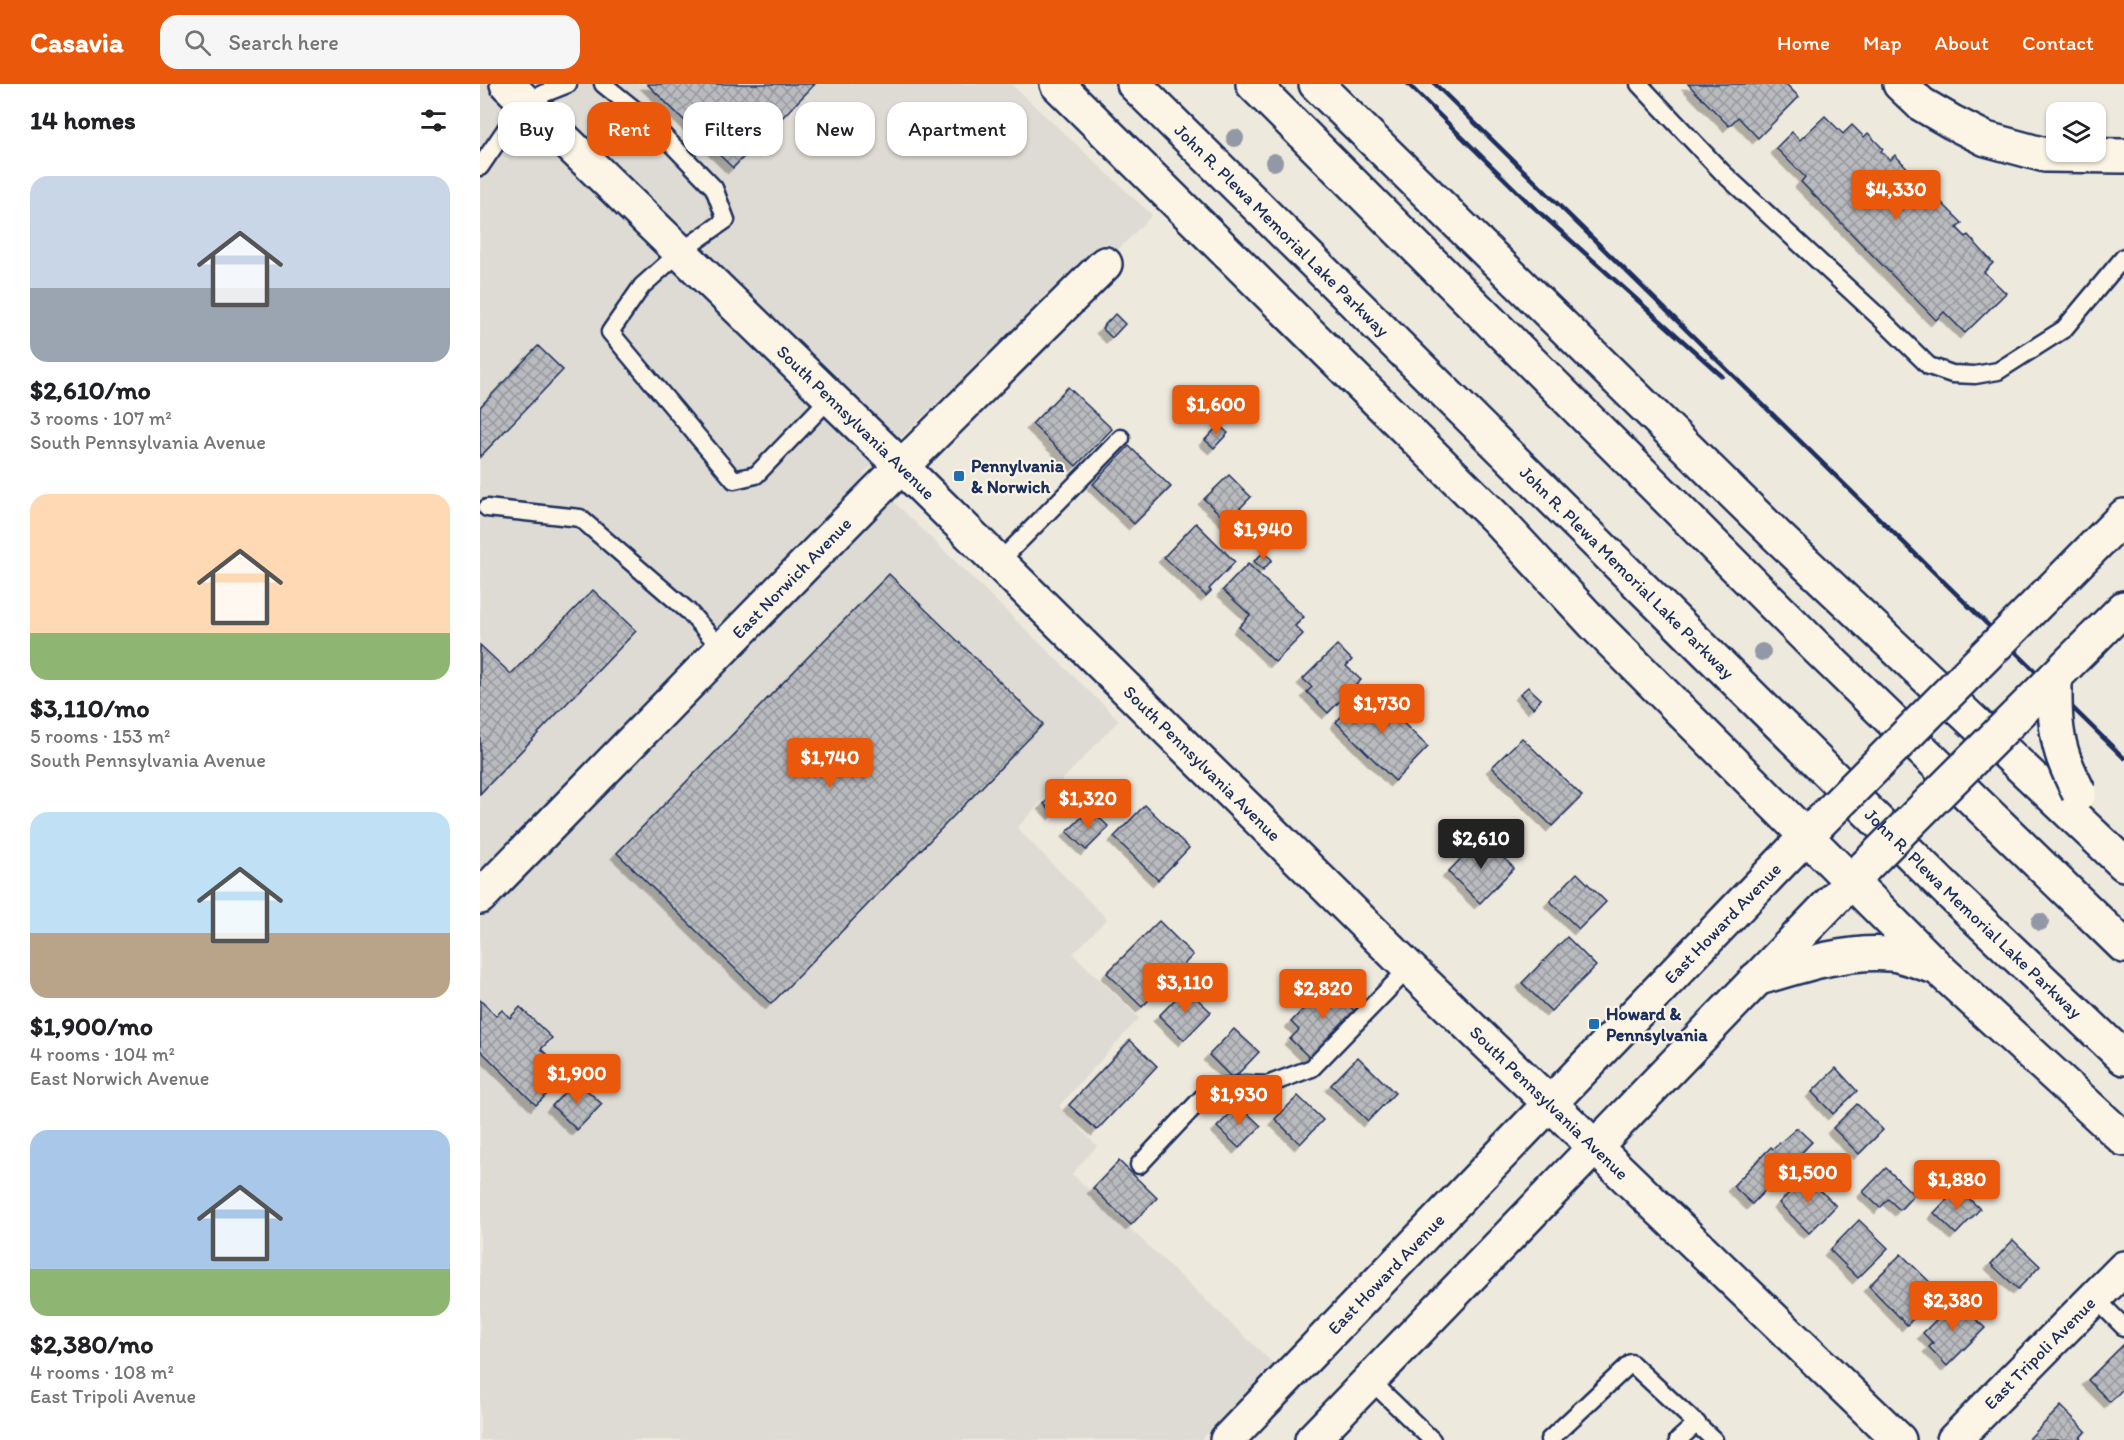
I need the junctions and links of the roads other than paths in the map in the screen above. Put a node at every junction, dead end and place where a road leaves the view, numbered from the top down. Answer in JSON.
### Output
{"nodes":[{"id":1,"x":568,"y":84,"type":"edge"},
{"id":2,"x":603,"y":84,"type":"edge"},
{"id":3,"x":1057,"y":84,"type":"edge"},
{"id":4,"x":1134,"y":84,"type":"edge"},
{"id":5,"x":1253,"y":84,"type":"edge"},
{"id":6,"x":1316,"y":84,"type":"edge"},
{"id":7,"x":1639,"y":84,"type":"edge"},
{"id":8,"x":1900,"y":84,"type":"edge"},
{"id":9,"x":516,"y":93,"type":"edge"},
{"id":10,"x":2124,"y":156,"type":"edge"},
{"id":11,"x":480,"y":167,"type":"edge"},
{"id":12,"x":680,"y":252,"type":"junction"},
{"id":13,"x":2124,"y":257,"type":"edge"},
{"id":14,"x":1105,"y":264,"type":"dead end"},
{"id":15,"x":830,"y":398,"type":"junction"},
{"id":16,"x":1121,"y":438,"type":"dead end"},
{"id":17,"x":901,"y":466,"type":"junction"},
{"id":18,"x":487,"y":508,"type":"dead end"},
{"id":19,"x":2124,"y":516,"type":"edge"},
{"id":20,"x":998,"y":563,"type":"junction"},
{"id":21,"x":2124,"y":608,"type":"edge"},
{"id":22,"x":723,"y":649,"type":"junction"},
{"id":23,"x":2055,"y":677,"type":"junction"},
{"id":24,"x":1946,"y":695,"type":"junction"},
{"id":25,"x":1993,"y":739,"type":"junction"},
{"id":26,"x":2072,"y":800,"type":"junction"},
{"id":27,"x":1812,"y":830,"type":"junction"},
{"id":28,"x":2124,"y":864,"type":"edge"},
{"id":29,"x":1859,"y":874,"type":"junction"},
{"id":30,"x":480,"y":897,"type":"edge"},
{"id":31,"x":2124,"y":945,"type":"edge"},
{"id":32,"x":1409,"y":968,"type":"junction"},
{"id":33,"x":1939,"y":969,"type":"junction"},
{"id":34,"x":1756,"y":979,"type":"junction"},
{"id":35,"x":2124,"y":1058,"type":"edge"},
{"id":36,"x":1550,"y":1104,"type":"junction"},
{"id":37,"x":2124,"y":1139,"type":"edge"},
{"id":38,"x":1595,"y":1147,"type":"junction"},
{"id":39,"x":1139,"y":1165,"type":"dead end"},
{"id":40,"x":2124,"y":1268,"type":"edge"},
{"id":41,"x":2095,"y":1298,"type":"junction"},
{"id":42,"x":2124,"y":1327,"type":"edge"},
{"id":43,"x":1370,"y":1380,"type":"junction"},
{"id":44,"x":1697,"y":1423,"type":"junction"},
{"id":45,"x":1227,"y":1440,"type":"edge"},
{"id":46,"x":1312,"y":1440,"type":"edge"},
{"id":47,"x":1432,"y":1440,"type":"edge"},
{"id":48,"x":1549,"y":1440,"type":"edge"},
{"id":49,"x":1678,"y":1440,"type":"edge"},
{"id":50,"x":1714,"y":1440,"type":"edge"},
{"id":51,"x":1899,"y":1440,"type":"edge"},
{"id":52,"x":1954,"y":1440,"type":"edge"}],
"edges":[{"from":1,"to":9,"type":"lane"},
{"from":2,"to":12,"type":"lane"},
{"from":3,"to":27,"type":"main road"},
{"from":4,"to":35,"type":"main road","name":"John R. Plewa Memorial Lake Parkway"},
{"from":5,"to":31,"type":"main road"},
{"from":6,"to":24,"type":"main road"},
{"from":7,"to":13,"type":"lane"},
{"from":8,"to":10,"type":"main road"},
{"from":9,"to":11,"type":"lane"},
{"from":9,"to":12,"type":"main road","name":"South Pennsylvania Avenue"},
{"from":12,"to":15,"type":"main road","name":"South Pennsylvania Avenue"},
{"from":12,"to":15,"type":"lane"},
{"from":14,"to":17,"type":"main road","name":"East Norwich Avenue"},
{"from":15,"to":17,"type":"main road","name":"South Pennsylvania Avenue"},
{"from":16,"to":20,"type":"lane"},
{"from":17,"to":20,"type":"main road","name":"South Pennsylvania Avenue"},
{"from":17,"to":22,"type":"main road","name":"East Norwich Avenue"},
{"from":18,"to":22,"type":"lane"},
{"from":19,"to":24,"type":"main road","name":"East Howard Avenue","bridge":true},
{"from":20,"to":32,"type":"main road","name":"South Pennsylvania Avenue"},
{"from":21,"to":23,"type":"main road","bridge":true},
{"from":22,"to":30,"type":"main road","name":"East Norwich Avenue"},
{"from":23,"to":25,"type":"main road","bridge":true},
{"from":23,"to":26,"type":"main road","bridge":true},
{"from":24,"to":25,"type":"main road"},
{"from":24,"to":27,"type":"main road","name":"East Howard Avenue","bridge":true},
{"from":25,"to":26,"type":"main road"},
{"from":25,"to":29,"type":"main road","bridge":true},
{"from":26,"to":28,"type":"main road"},
{"from":27,"to":29,"type":"main road"},
{"from":27,"to":36,"type":"main road","name":"East Howard Avenue"},
{"from":29,"to":33,"type":"main road"},
{"from":29,"to":34,"type":"main road"},
{"from":32,"to":36,"type":"main road","name":"South Pennsylvania Avenue"},
{"from":32,"to":39,"type":"lane"},
{"from":33,"to":34,"type":"main road"},
{"from":33,"to":37,"type":"main road"},
{"from":34,"to":38,"type":"main road"},
{"from":36,"to":38,"type":"main road","name":"South Pennsylvania Avenue"},
{"from":36,"to":45,"type":"main road","name":"East Howard Avenue"},
{"from":38,"to":43,"type":"main road"},
{"from":38,"to":51,"type":"main road","name":"South Pennsylvania Avenue"},
{"from":40,"to":41,"type":"main road","name":"East Tripoli Avenue"},
{"from":41,"to":42,"type":"lane"},
{"from":41,"to":52,"type":"main road","name":"East Tripoli Avenue"},
{"from":43,"to":46,"type":"main road"},
{"from":43,"to":47,"type":"lane"},
{"from":44,"to":48,"type":"lane"},
{"from":44,"to":49,"type":"lane"},
{"from":44,"to":50,"type":"lane"}]}
